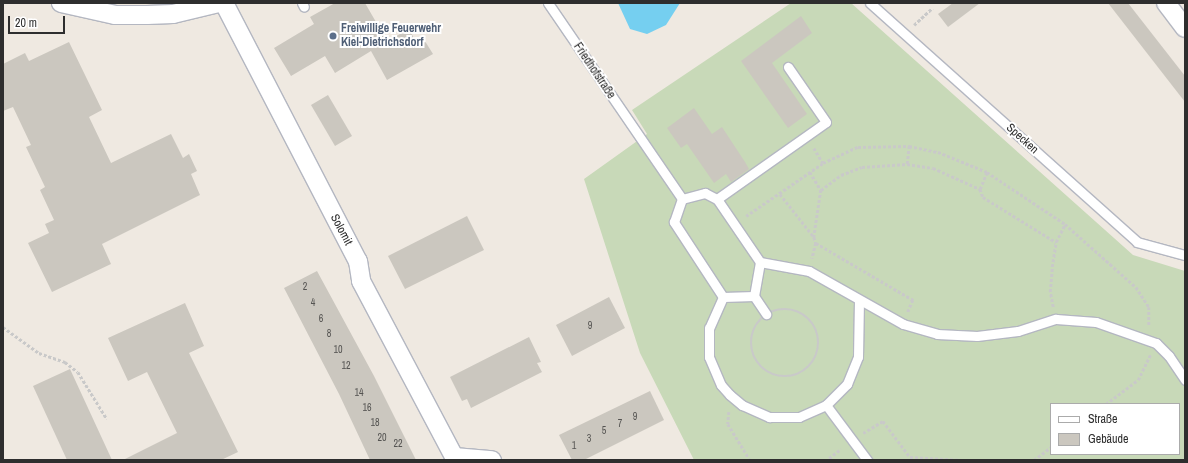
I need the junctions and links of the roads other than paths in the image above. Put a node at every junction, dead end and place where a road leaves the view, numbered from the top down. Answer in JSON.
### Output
{"nodes":[{"id":1,"x":61,"y":3,"type":"edge"},
{"id":2,"x":219,"y":3,"type":"edge"},
{"id":3,"x":224,"y":3,"type":"edge"},
{"id":4,"x":548,"y":3,"type":"edge"},
{"id":5,"x":870,"y":3,"type":"edge"},
{"id":6,"x":1166,"y":3,"type":"edge"},
{"id":7,"x":1185,"y":28,"type":"edge"},
{"id":8,"x":788,"y":67,"type":"dead end"},
{"id":9,"x":682,"y":199,"type":"junction"},
{"id":10,"x":717,"y":199,"type":"junction"},
{"id":11,"x":1185,"y":255,"type":"edge"},
{"id":12,"x":760,"y":262,"type":"junction"},
{"id":13,"x":754,"y":296,"type":"junction"},
{"id":14,"x":723,"y":297,"type":"junction"},
{"id":15,"x":858,"y":300,"type":"junction"},
{"id":16,"x":766,"y":314,"type":"road end"},
{"id":17,"x":1185,"y":380,"type":"edge"},
{"id":18,"x":826,"y":405,"type":"junction"},
{"id":19,"x":453,"y":459,"type":"edge"},
{"id":20,"x":492,"y":460,"type":"edge"},
{"id":21,"x":867,"y":460,"type":"edge"}],
"edges":[{"from":1,"to":2,"type":"street"},
{"from":3,"to":19,"type":"street","name":"Solomit"},
{"from":4,"to":9,"type":"lane","name":"Friedhofstraße"},
{"from":5,"to":11,"type":"lane","name":"Specken"},
{"from":6,"to":7,"type":"street"},
{"from":8,"to":10,"type":"lane"},
{"from":9,"to":10,"type":"lane"},
{"from":9,"to":14,"type":"lane"},
{"from":10,"to":12,"type":"lane"},
{"from":12,"to":13,"type":"lane"},
{"from":12,"to":15,"type":"lane"},
{"from":13,"to":14,"type":"lane"},
{"from":13,"to":16,"type":"lane"},
{"from":14,"to":18,"type":"lane"},
{"from":15,"to":17,"type":"lane"},
{"from":15,"to":18,"type":"lane"},
{"from":18,"to":21,"type":"lane"},
{"from":19,"to":20,"type":"street"}]}
